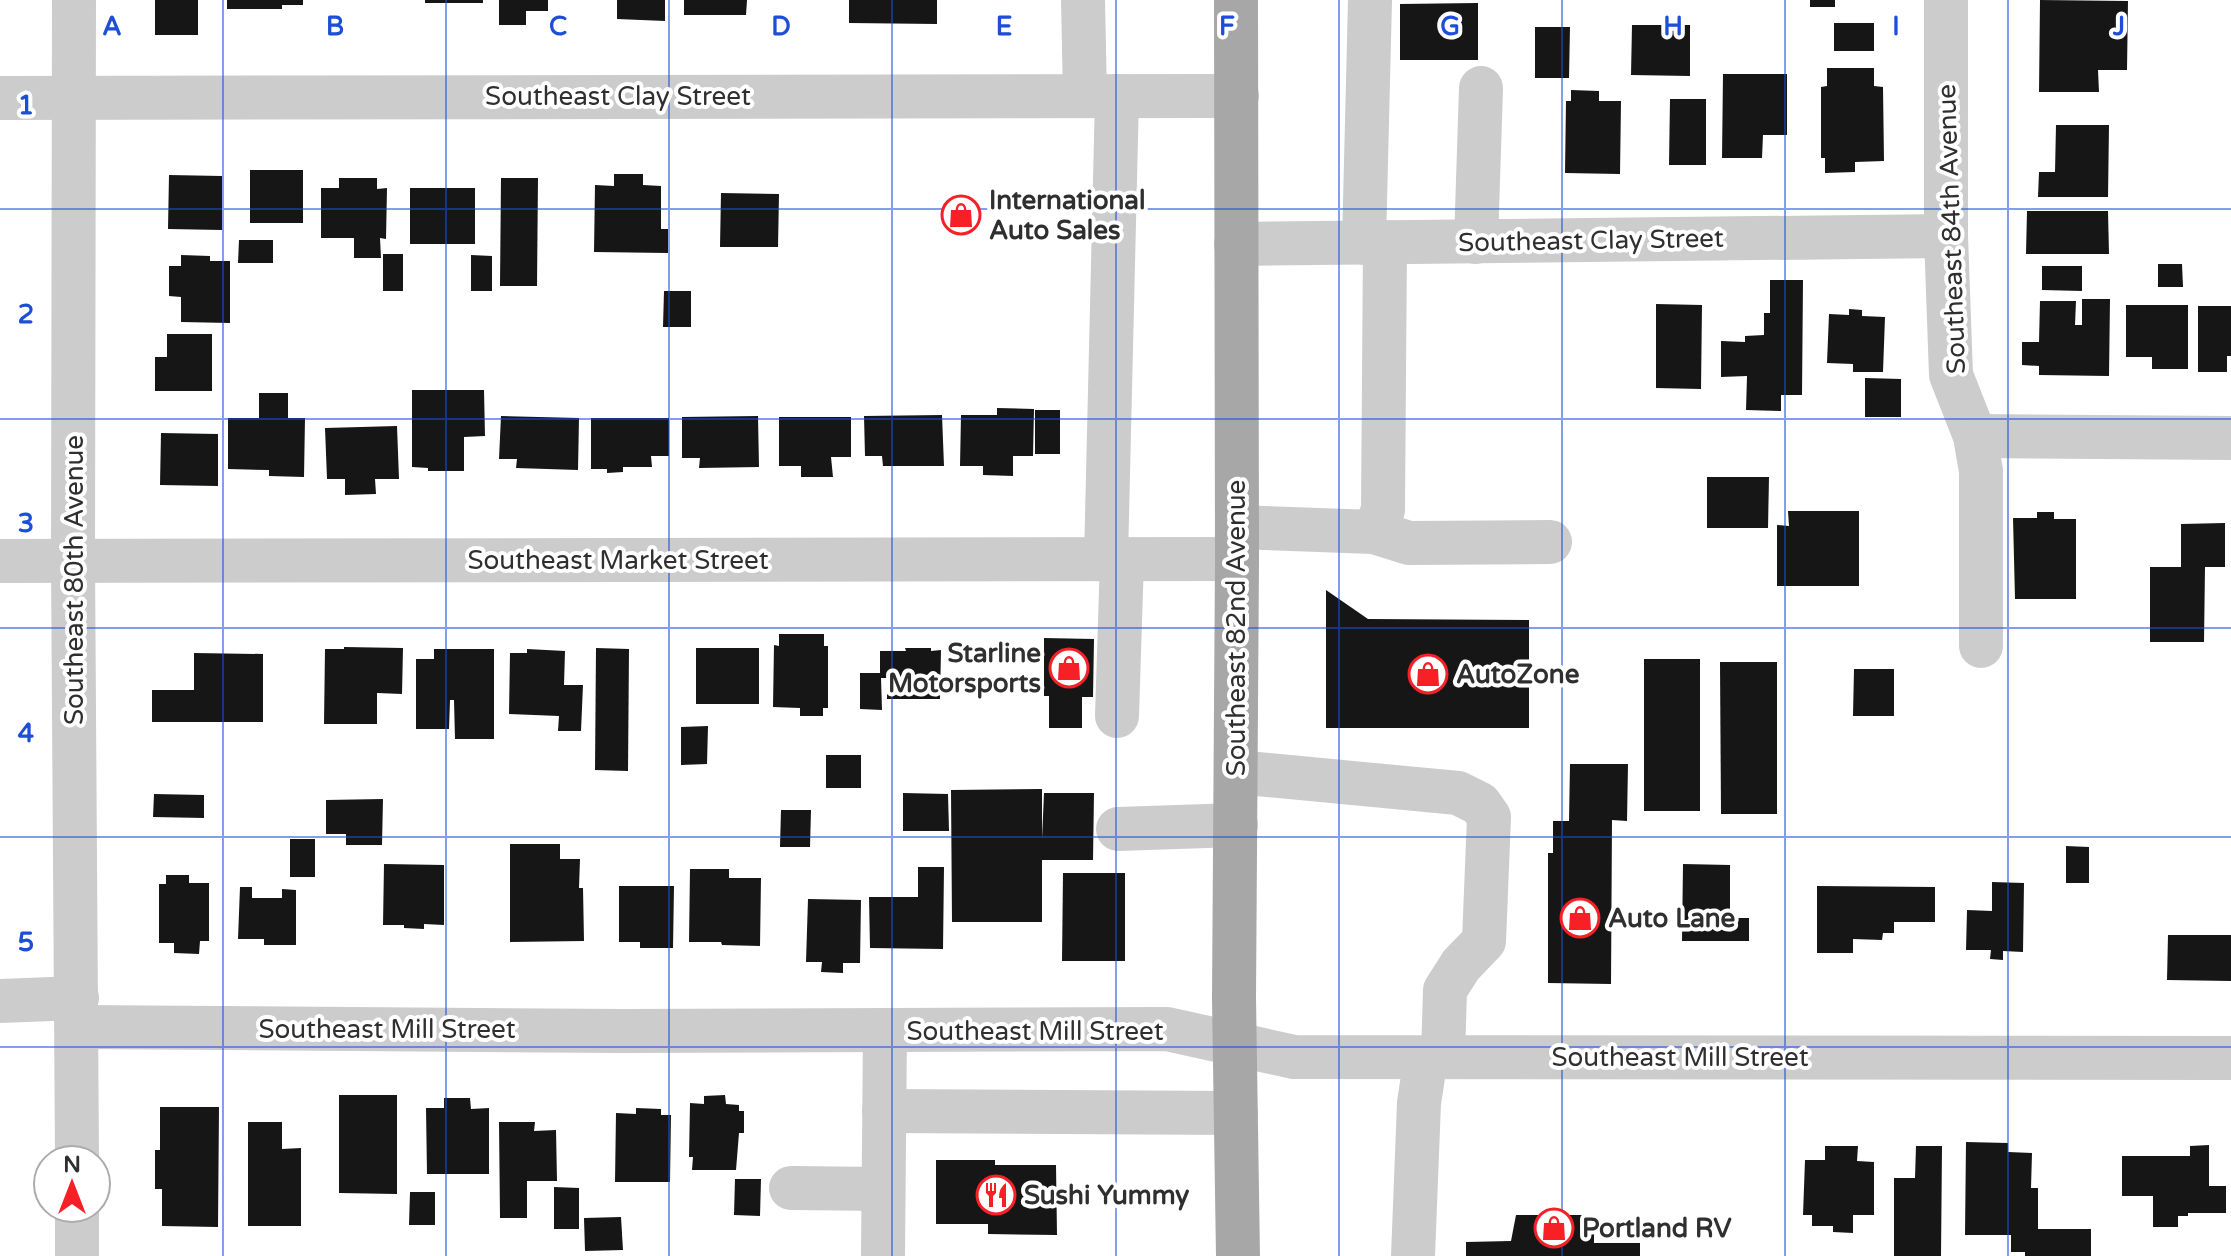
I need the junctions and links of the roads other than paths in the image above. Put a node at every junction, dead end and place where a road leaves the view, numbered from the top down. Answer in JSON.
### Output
{"nodes":[{"id":1,"x":74,"y":0,"type":"edge"},
{"id":2,"x":1083,"y":0,"type":"edge"},
{"id":3,"x":1236,"y":0,"type":"edge"},
{"id":4,"x":1370,"y":0,"type":"edge"},
{"id":5,"x":1946,"y":0,"type":"edge"},
{"id":6,"x":1481,"y":88,"type":"dead end"},
{"id":7,"x":1101,"y":96,"type":"junction"},
{"id":8,"x":1237,"y":96,"type":"junction"},
{"id":9,"x":74,"y":97,"type":"junction"},
{"id":10,"x":0,"y":98,"type":"edge"},
{"id":11,"x":1946,"y":236,"type":"junction"},
{"id":12,"x":1476,"y":242,"type":"junction"},
{"id":13,"x":1374,"y":243,"type":"junction"},
{"id":14,"x":1236,"y":244,"type":"junction"},
{"id":15,"x":1975,"y":436,"type":"junction"},
{"id":16,"x":2231,"y":438,"type":"edge"},
{"id":17,"x":1374,"y":532,"type":"junction"},
{"id":18,"x":1550,"y":542,"type":"dead end"},
{"id":19,"x":1237,"y":543,"type":"junction"},
{"id":20,"x":1114,"y":559,"type":"junction"},
{"id":21,"x":0,"y":561,"type":"edge"},
{"id":22,"x":73,"y":561,"type":"junction"},
{"id":23,"x":1981,"y":646,"type":"dead end"},
{"id":24,"x":1117,"y":716,"type":"dead end"},
{"id":25,"x":1236,"y":772,"type":"junction"},
{"id":26,"x":1236,"y":825,"type":"junction"},
{"id":27,"x":1118,"y":829,"type":"dead end"},
{"id":28,"x":0,"y":1001,"type":"edge"},
{"id":29,"x":77,"y":1013,"type":"junction"},
{"id":30,"x":885,"y":1030,"type":"junction"},
{"id":31,"x":1235,"y":1044,"type":"junction"},
{"id":32,"x":1434,"y":1057,"type":"junction"},
{"id":33,"x":2231,"y":1058,"type":"edge"},
{"id":34,"x":884,"y":1111,"type":"junction"},
{"id":35,"x":1236,"y":1113,"type":"junction"},
{"id":36,"x":77,"y":1144,"type":"edge"},
{"id":37,"x":791,"y":1188,"type":"dead end"},
{"id":38,"x":883,"y":1189,"type":"junction"},
{"id":39,"x":77,"y":1224,"type":"edge"},
{"id":40,"x":77,"y":1256,"type":"edge"},
{"id":41,"x":883,"y":1256,"type":"edge"},
{"id":42,"x":1238,"y":1256,"type":"edge"},
{"id":43,"x":1413,"y":1256,"type":"edge"}],
"edges":[{"from":1,"to":9,"type":"street","name":"Southeast 80th Avenue"},
{"from":2,"to":7,"type":"street"},
{"from":3,"to":8,"type":"main road","name":"Southeast 82nd Avenue"},
{"from":4,"to":13,"type":"street"},
{"from":5,"to":11,"type":"street","name":"Southeast 84th Avenue"},
{"from":6,"to":12,"type":"street"},
{"from":7,"to":8,"type":"street","name":"Southeast Clay Street"},
{"from":7,"to":9,"type":"street","name":"Southeast Clay Street"},
{"from":7,"to":20,"type":"street"},
{"from":8,"to":14,"type":"main road","name":"Southeast 82nd Avenue"},
{"from":9,"to":10,"type":"street","name":"Southeast Clay Street"},
{"from":9,"to":22,"type":"street","name":"Southeast 80th Avenue"},
{"from":11,"to":12,"type":"street","name":"Southeast Clay Street"},
{"from":11,"to":15,"type":"street","name":"Southeast 84th Avenue"},
{"from":12,"to":13,"type":"street","name":"Southeast Clay Street"},
{"from":13,"to":14,"type":"street","name":"Southeast Clay Street"},
{"from":13,"to":17,"type":"street"},
{"from":14,"to":19,"type":"main road","name":"Southeast 82nd Avenue"},
{"from":15,"to":16,"type":"street"},
{"from":15,"to":23,"type":"street","name":"Southeast 84th Avenue"},
{"from":17,"to":18,"type":"street","name":"Southeast Market Street"},
{"from":17,"to":19,"type":"street","name":"Southeast Market Street"},
{"from":19,"to":20,"type":"street","name":"Southeast Market Street"},
{"from":19,"to":25,"type":"main road","name":"Southeast 82nd Avenue"},
{"from":20,"to":22,"type":"street","name":"Southeast Market Street"},
{"from":20,"to":24,"type":"street"},
{"from":21,"to":22,"type":"street","name":"Southeast Market Street"},
{"from":22,"to":29,"type":"street","name":"Southeast 80th Avenue"},
{"from":25,"to":26,"type":"main road","name":"Southeast 82nd Avenue"},
{"from":25,"to":32,"type":"street"},
{"from":26,"to":27,"type":"street"},
{"from":26,"to":31,"type":"main road","name":"Southeast 82nd Avenue"},
{"from":28,"to":29,"type":"street","name":"Southeast Mill Street"},
{"from":29,"to":30,"type":"street","name":"Southeast Mill Street"},
{"from":29,"to":36,"type":"street","name":"Southeast 80th Avenue"},
{"from":30,"to":31,"type":"street","name":"Southeast Mill Street"},
{"from":30,"to":34,"type":"street"},
{"from":31,"to":32,"type":"street","name":"Southeast Mill Street"},
{"from":31,"to":35,"type":"main road","name":"Southeast 82nd Avenue"},
{"from":32,"to":33,"type":"street","name":"Southeast Mill Street"},
{"from":32,"to":43,"type":"street"},
{"from":34,"to":35,"type":"street"},
{"from":34,"to":38,"type":"street"},
{"from":35,"to":42,"type":"main road","name":"Southeast 82nd Avenue"},
{"from":37,"to":38,"type":"street"},
{"from":38,"to":41,"type":"street"},
{"from":39,"to":40,"type":"street"}]}
